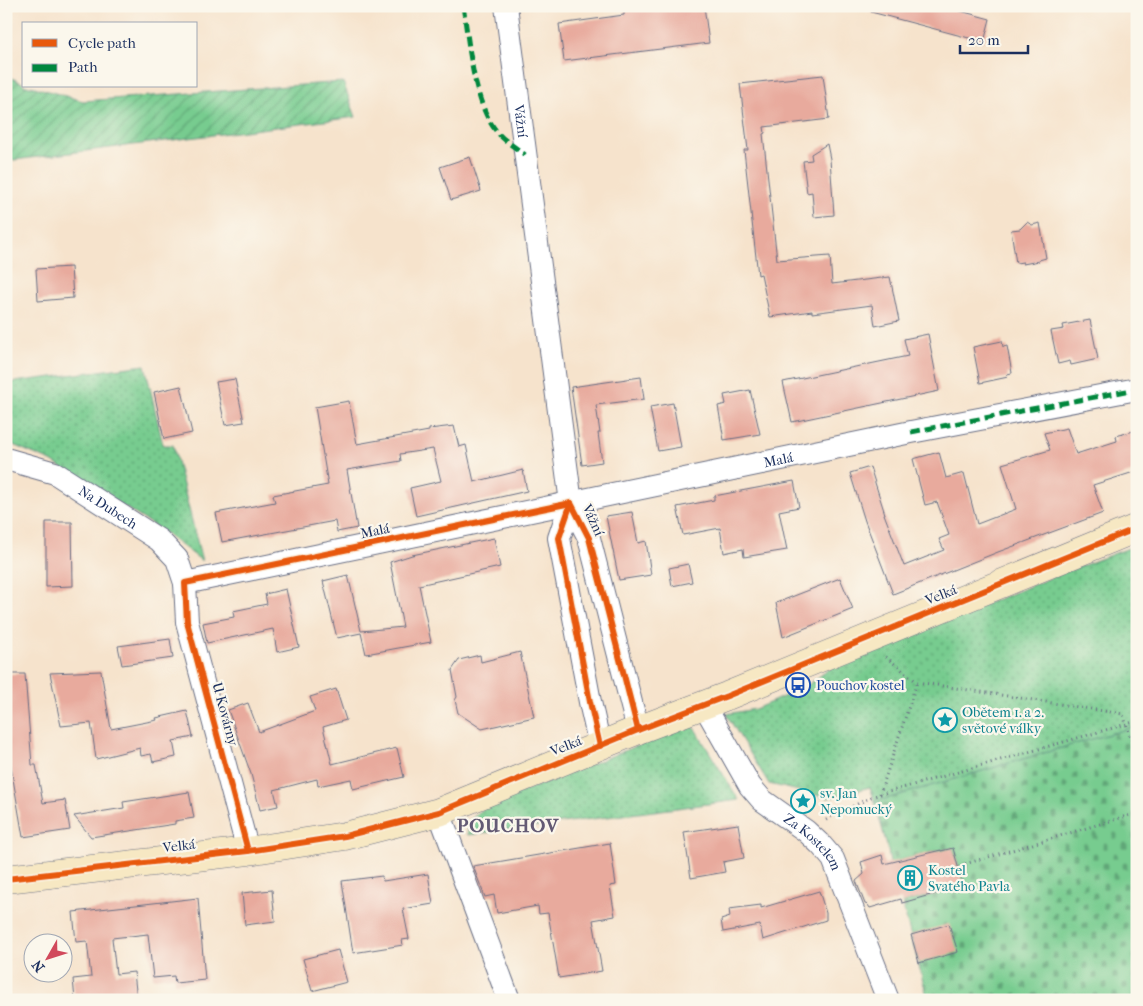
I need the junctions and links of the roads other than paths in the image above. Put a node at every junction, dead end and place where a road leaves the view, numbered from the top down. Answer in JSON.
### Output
{"nodes":[{"id":1,"x":506,"y":6,"type":"edge"},
{"id":2,"x":1137,"y":389,"type":"edge"},
{"id":3,"x":6,"y":459,"type":"edge"},
{"id":4,"x":571,"y":503,"type":"junction"},
{"id":5,"x":1137,"y":528,"type":"edge"},
{"id":6,"x":185,"y":583,"type":"junction"},
{"id":7,"x":704,"y":705,"type":"junction"},
{"id":8,"x":638,"y":730,"type":"junction"},
{"id":9,"x":600,"y":746,"type":"junction"},
{"id":10,"x":440,"y":812,"type":"junction"},
{"id":11,"x":248,"y":851,"type":"junction"},
{"id":12,"x":6,"y":879,"type":"edge"},
{"id":13,"x":509,"y":1000,"type":"edge"},
{"id":14,"x":888,"y":1000,"type":"edge"}],
"edges":[{"from":1,"to":4,"type":"street","name":"Vážní"},
{"from":2,"to":4,"type":"street","name":"Malá"},
{"from":3,"to":6,"type":"street","name":"Na Dubech"},
{"from":4,"to":6,"type":"street","name":"Malá"},
{"from":4,"to":8,"type":"street","name":"Vážní"},
{"from":4,"to":9,"type":"street","name":"Vážní"},
{"from":5,"to":7,"type":"street","name":"Velká"},
{"from":6,"to":11,"type":"street","name":"U Kovárny"},
{"from":7,"to":8,"type":"street","name":"Velká"},
{"from":7,"to":14,"type":"street","name":"Za Kostelem"},
{"from":8,"to":9,"type":"street","name":"Velká"},
{"from":9,"to":10,"type":"street","name":"Velká"},
{"from":10,"to":11,"type":"street","name":"Velká"},
{"from":10,"to":13,"type":"street"},
{"from":11,"to":12,"type":"street","name":"Velká"}]}
